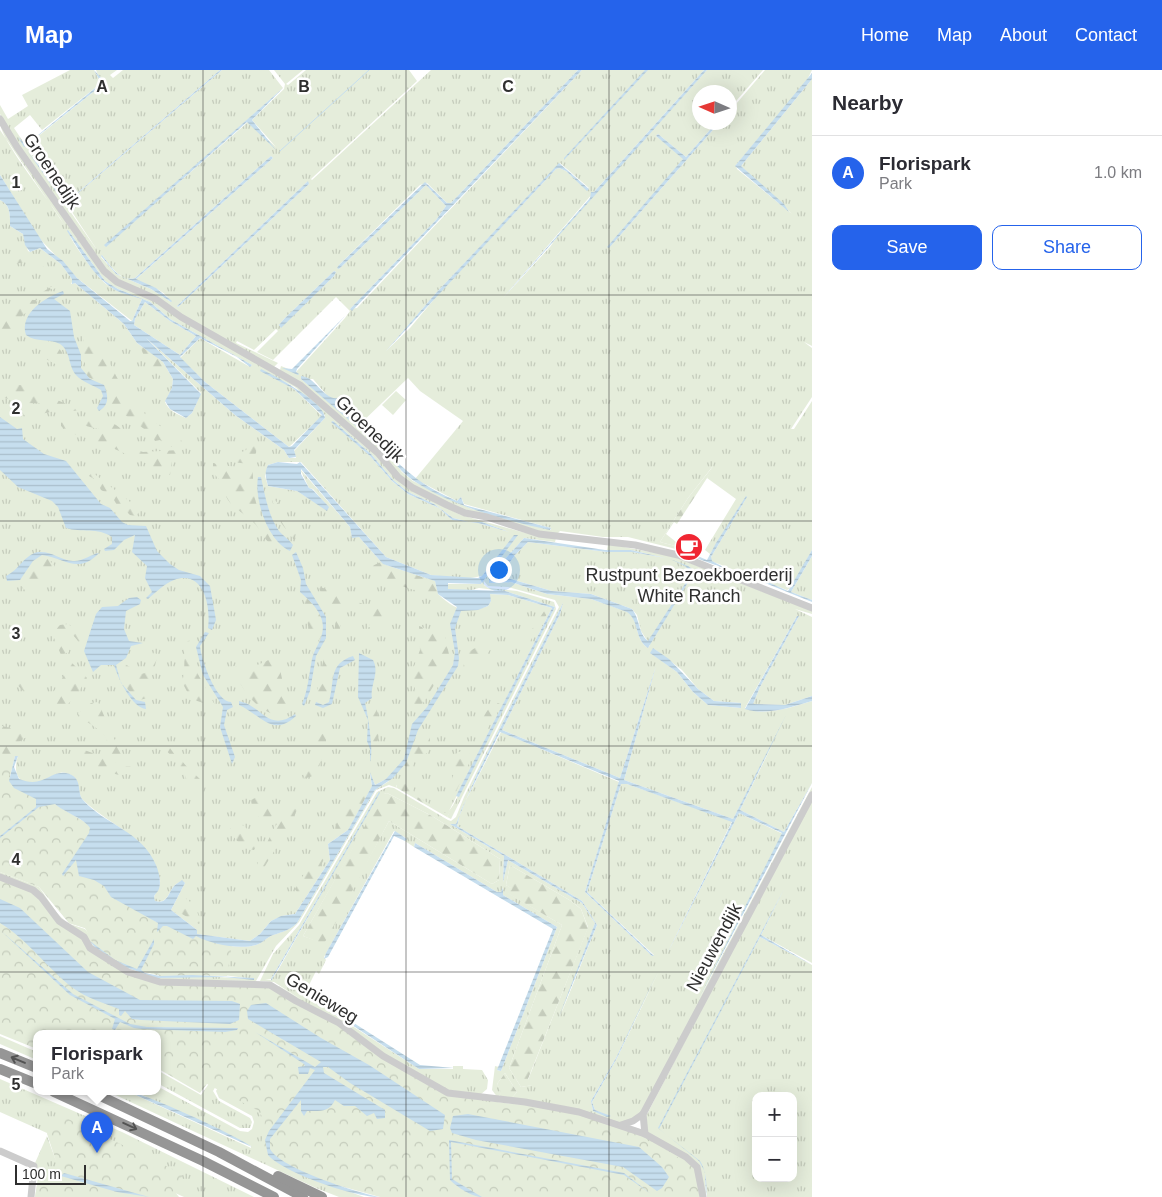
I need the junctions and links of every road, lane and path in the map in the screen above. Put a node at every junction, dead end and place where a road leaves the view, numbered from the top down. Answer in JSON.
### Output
{"nodes":[{"id":1,"x":0,"y":119,"type":"edge"},
{"id":2,"x":812,"y":608,"type":"edge"},
{"id":3,"x":812,"y":795,"type":"edge"},
{"id":4,"x":0,"y":876,"type":"edge"},
{"id":5,"x":0,"y":1053,"type":"edge"},
{"id":6,"x":33,"y":1066,"type":"edge"},
{"id":7,"x":0,"y":1069,"type":"edge"},
{"id":8,"x":33,"y":1082,"type":"edge"},
{"id":9,"x":60,"y":1095,"type":"edge"},
{"id":10,"x":98,"y":1095,"type":"edge"},
{"id":11,"x":643,"y":1114,"type":"junction"},
{"id":12,"x":621,"y":1125,"type":"junction"},
{"id":13,"x":645,"y":1134,"type":"junction"},
{"id":14,"x":0,"y":1151,"type":"edge"},
{"id":15,"x":219,"y":1152,"type":"junction"},
{"id":16,"x":31,"y":1195,"type":"edge"},
{"id":17,"x":274,"y":1197,"type":"edge"},
{"id":18,"x":303,"y":1197,"type":"edge"},
{"id":19,"x":322,"y":1197,"type":"edge"},
{"id":20,"x":703,"y":1197,"type":"edge"}],
"edges":[{"from":1,"to":2,"type":"street","name":"Groenedijk"},
{"from":3,"to":11,"type":"street","name":"Nieuwendijk"},
{"from":4,"to":12,"type":"street","name":"Genieweg"},
{"from":6,"to":5,"type":"highway","one_way":true},
{"from":7,"to":8,"type":"highway"},
{"from":9,"to":17,"type":"highway","one_way":true},
{"from":10,"to":15,"type":"highway"},
{"from":11,"to":12,"type":"street"},
{"from":11,"to":13,"type":"street"},
{"from":12,"to":13,"type":"street","name":"Genieweg"},
{"from":13,"to":20,"type":"street","name":"Genieweg"},
{"from":14,"to":16,"type":"street"},
{"from":15,"to":18,"type":"highway"},
{"from":15,"to":19,"type":"highway"}]}
